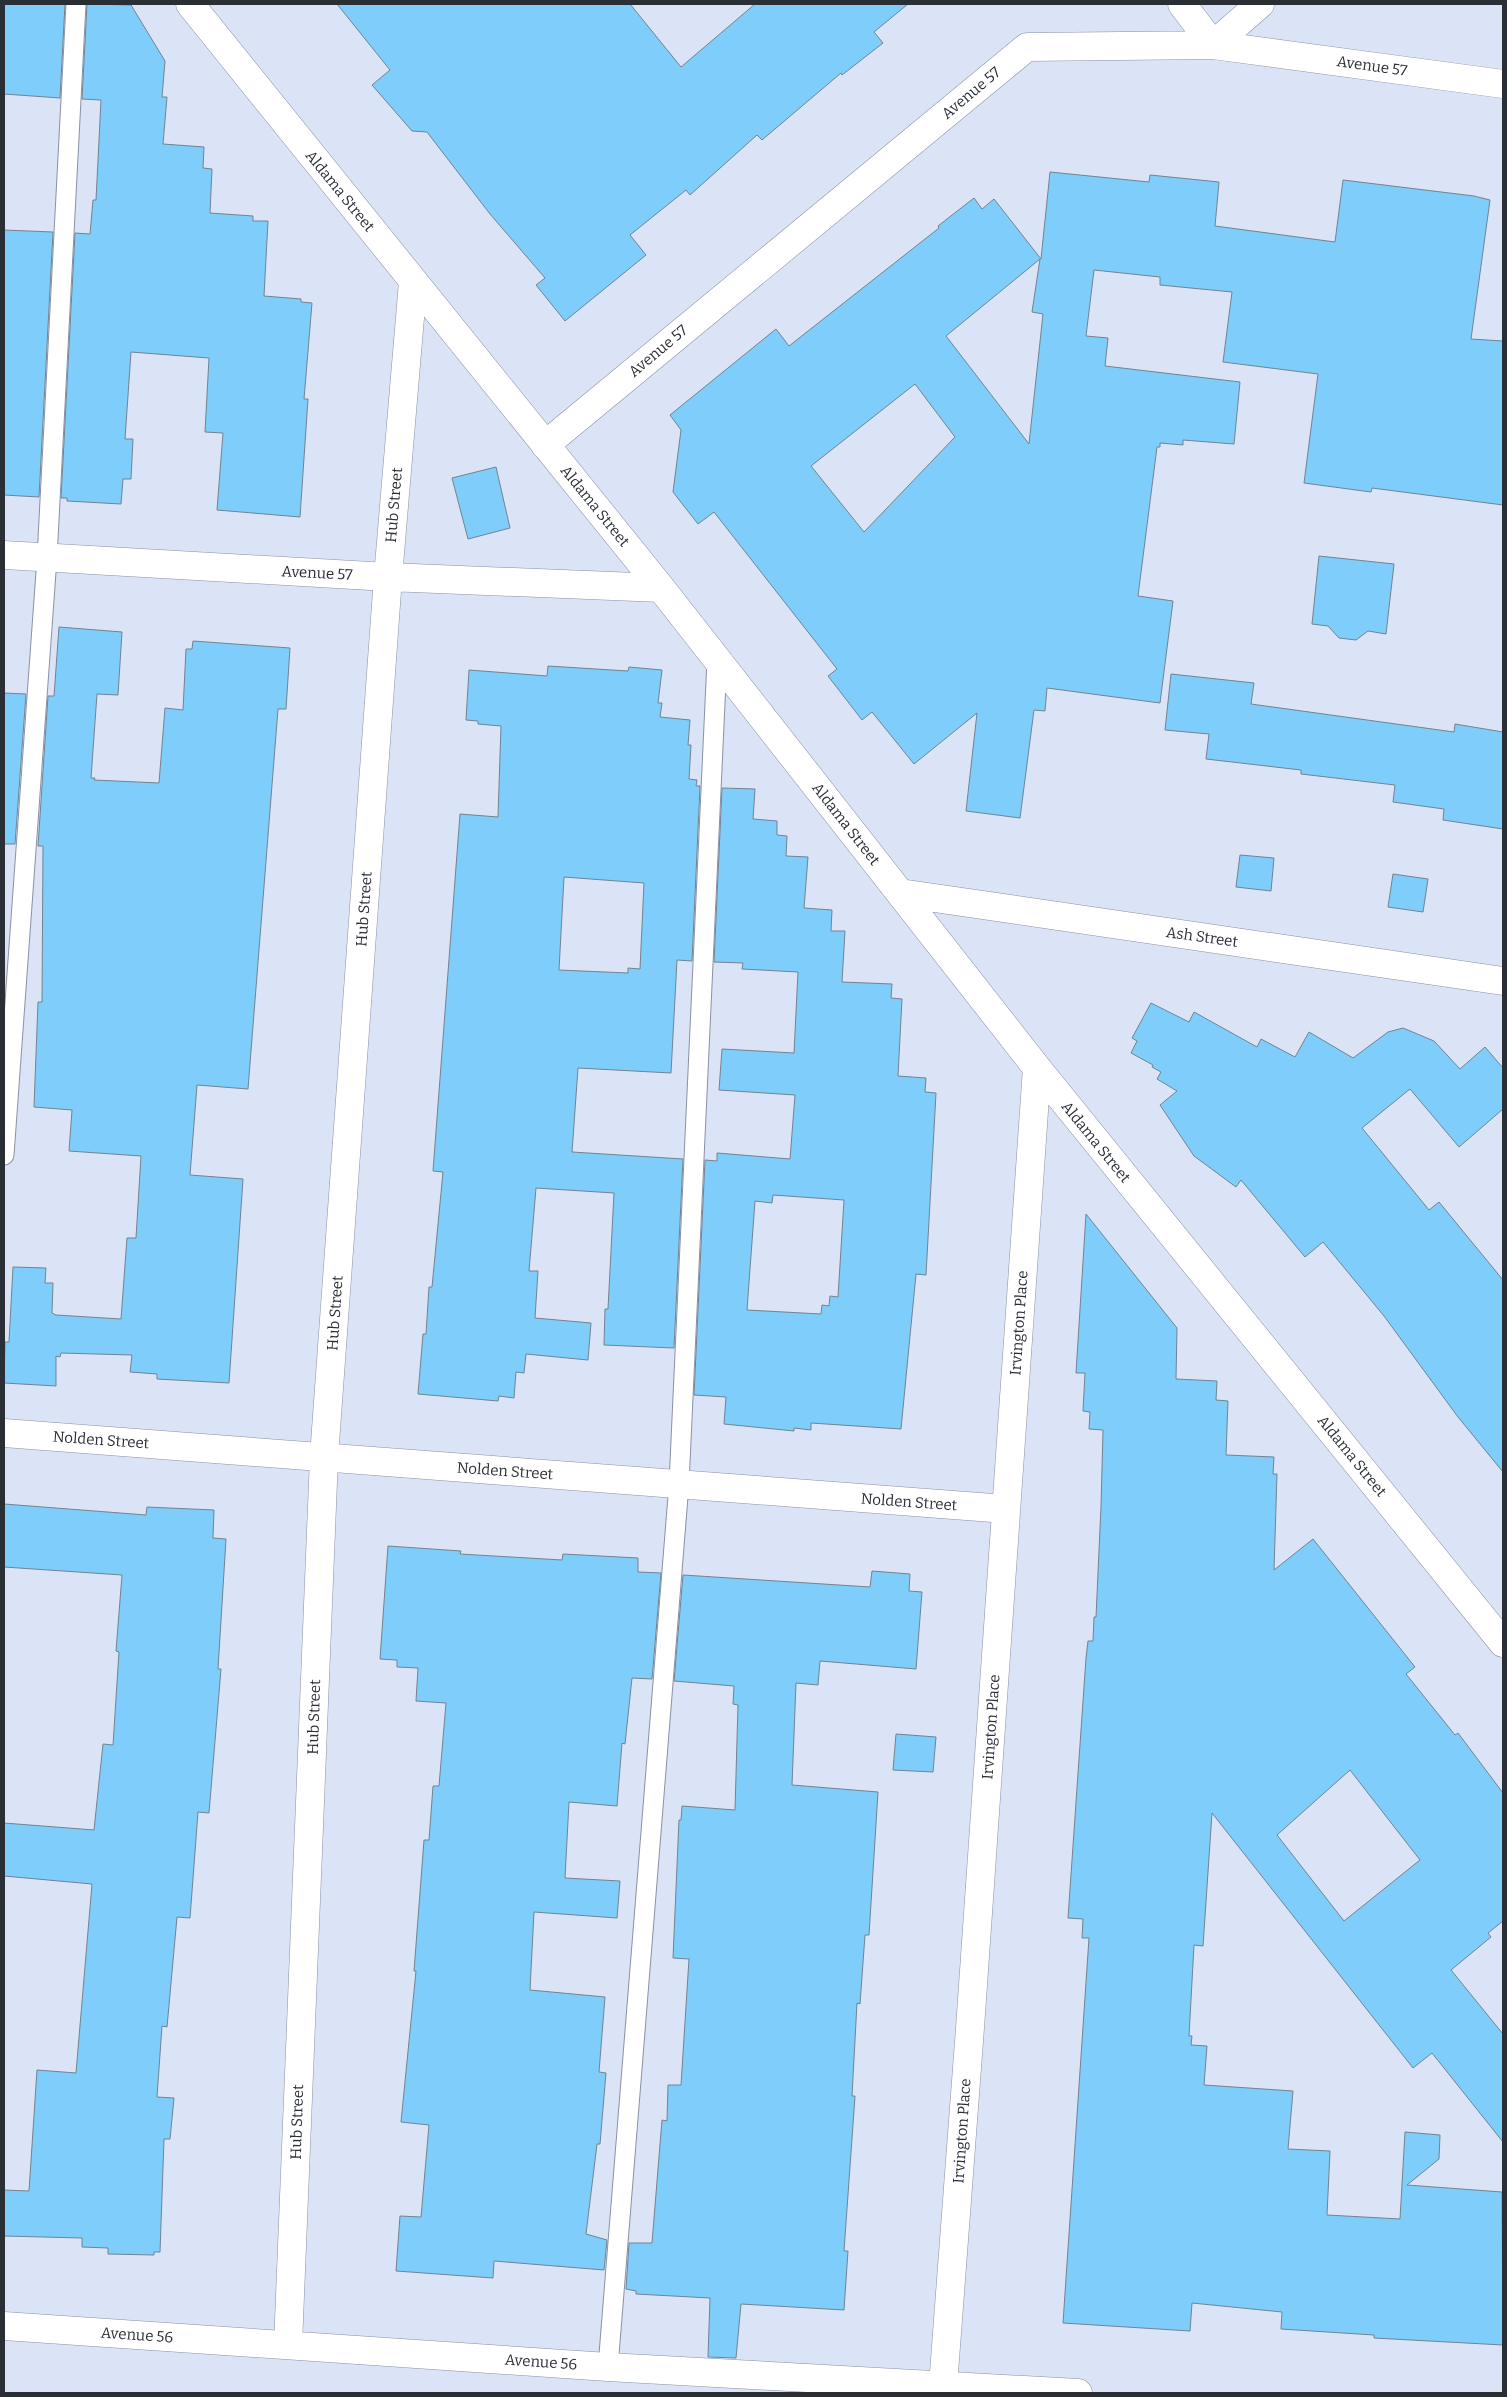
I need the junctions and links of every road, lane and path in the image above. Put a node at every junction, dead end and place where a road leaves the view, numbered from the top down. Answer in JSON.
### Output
{"nodes":[{"id":1,"x":76,"y":4,"type":"edge"},
{"id":2,"x":190,"y":4,"type":"edge"},
{"id":3,"x":1182,"y":4,"type":"edge"},
{"id":4,"x":1260,"y":4,"type":"edge"},
{"id":5,"x":1213,"y":45,"type":"junction"},
{"id":6,"x":1503,"y":84,"type":"edge"},
{"id":7,"x":414,"y":282,"type":"junction"},
{"id":8,"x":545,"y":445,"type":"junction"},
{"id":9,"x":4,"y":555,"type":"edge"},
{"id":10,"x":47,"y":558,"type":"junction"},
{"id":11,"x":388,"y":577,"type":"junction"},
{"id":12,"x":661,"y":588,"type":"junction"},
{"id":13,"x":717,"y":660,"type":"junction"},
{"id":14,"x":900,"y":893,"type":"junction"},
{"id":15,"x":1503,"y":981,"type":"edge"},
{"id":16,"x":1037,"y":1068,"type":"junction"},
{"id":17,"x":4,"y":1155,"type":"edge"},
{"id":18,"x":4,"y":1433,"type":"edge"},
{"id":19,"x":324,"y":1457,"type":"junction"},
{"id":20,"x":678,"y":1484,"type":"junction"},
{"id":21,"x":1006,"y":1509,"type":"junction"},
{"id":22,"x":1503,"y":1642,"type":"edge"},
{"id":23,"x":4,"y":2326,"type":"edge"},
{"id":24,"x":288,"y":2345,"type":"junction"},
{"id":25,"x":608,"y":2367,"type":"junction"},
{"id":26,"x":943,"y":2386,"type":"junction"},
{"id":27,"x":1078,"y":2393,"type":"edge"}],
"edges":[{"from":1,"to":10,"type":"lane"},
{"from":2,"to":7,"type":"street","name":"Aldama Street"},
{"from":3,"to":5,"type":"street"},
{"from":4,"to":5,"type":"street"},
{"from":5,"to":6,"type":"street","name":"Avenue 57"},
{"from":5,"to":8,"type":"street","name":"Avenue 57"},
{"from":7,"to":8,"type":"street","name":"Aldama Street"},
{"from":7,"to":11,"type":"street","name":"Hub Street"},
{"from":8,"to":12,"type":"street","name":"Aldama Street"},
{"from":9,"to":10,"type":"street","name":"Avenue 57"},
{"from":10,"to":11,"type":"street","name":"Avenue 57"},
{"from":10,"to":17,"type":"lane"},
{"from":11,"to":12,"type":"street","name":"Avenue 57"},
{"from":11,"to":19,"type":"street","name":"Hub Street"},
{"from":12,"to":13,"type":"street","name":"Aldama Street"},
{"from":13,"to":14,"type":"street","name":"Aldama Street"},
{"from":13,"to":20,"type":"lane"},
{"from":14,"to":15,"type":"street","name":"Ash Street"},
{"from":14,"to":16,"type":"street","name":"Aldama Street"},
{"from":16,"to":21,"type":"street","name":"Irvington Place"},
{"from":16,"to":22,"type":"street","name":"Aldama Street"},
{"from":18,"to":19,"type":"street","name":"Nolden Street"},
{"from":19,"to":20,"type":"street","name":"Nolden Street"},
{"from":19,"to":24,"type":"street","name":"Hub Street"},
{"from":20,"to":21,"type":"street","name":"Nolden Street"},
{"from":20,"to":25,"type":"lane"},
{"from":21,"to":26,"type":"street","name":"Irvington Place"},
{"from":23,"to":24,"type":"street","name":"Avenue 56"},
{"from":24,"to":25,"type":"street","name":"Avenue 56"},
{"from":25,"to":26,"type":"street","name":"Avenue 56"},
{"from":26,"to":27,"type":"street","name":"Avenue 56"}]}
